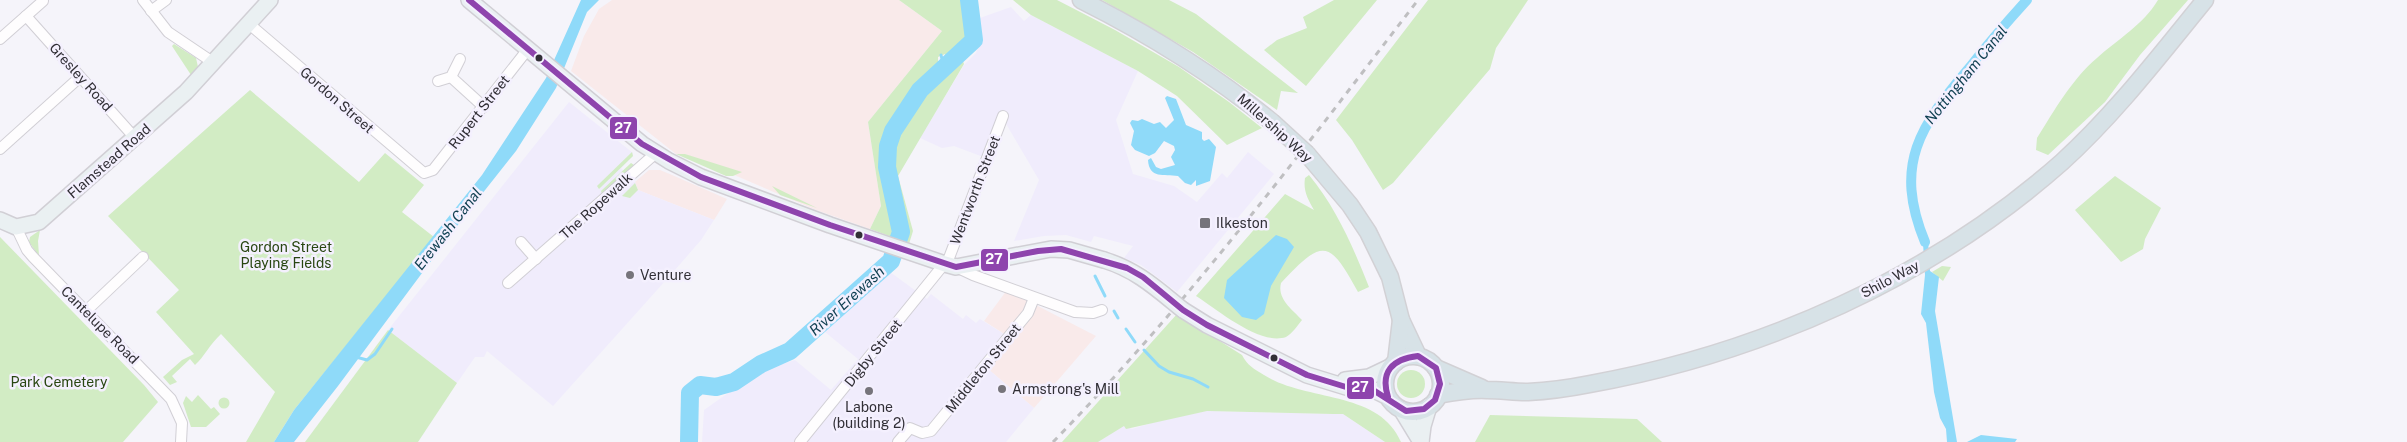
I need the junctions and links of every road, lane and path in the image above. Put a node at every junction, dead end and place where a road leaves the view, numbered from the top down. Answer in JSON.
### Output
{"nodes":[{"id":1,"x":143,"y":0,"type":"edge"},
{"id":2,"x":166,"y":0,"type":"edge"},
{"id":3,"x":270,"y":0,"type":"edge"},
{"id":4,"x":1081,"y":0,"type":"edge"},
{"id":5,"x":2205,"y":0,"type":"edge"},
{"id":6,"x":42,"y":1,"type":"dead end"},
{"id":7,"x":477,"y":2,"type":"edge"},
{"id":8,"x":151,"y":11,"type":"junction"},
{"id":9,"x":26,"y":16,"type":"junction"},
{"id":10,"x":248,"y":23,"type":"junction"},
{"id":11,"x":0,"y":39,"type":"edge"},
{"id":12,"x":528,"y":49,"type":"junction"},
{"id":13,"x":460,"y":59,"type":"dead end"},
{"id":14,"x":214,"y":63,"type":"junction"},
{"id":15,"x":80,"y":76,"type":"junction"},
{"id":16,"x":451,"y":77,"type":"junction"},
{"id":17,"x":438,"y":82,"type":"dead end"},
{"id":18,"x":484,"y":107,"type":"junction"},
{"id":19,"x":1003,"y":116,"type":"dead end"},
{"id":20,"x":135,"y":138,"type":"junction"},
{"id":21,"x":3,"y":151,"type":"edge"},
{"id":22,"x":656,"y":153,"type":"junction"},
{"id":23,"x":428,"y":173,"type":"joint"},
{"id":24,"x":0,"y":220,"type":"edge"},
{"id":25,"x":16,"y":227,"type":"junction"},
{"id":26,"x":520,"y":242,"type":"dead end"},
{"id":27,"x":143,"y":256,"type":"dead end"},
{"id":28,"x":536,"y":259,"type":"junction"},
{"id":29,"x":950,"y":266,"type":"junction"},
{"id":30,"x":508,"y":283,"type":"dead end"},
{"id":31,"x":1034,"y":298,"type":"junction"},
{"id":32,"x":1102,"y":310,"type":"dead end"},
{"id":33,"x":86,"y":311,"type":"junction"},
{"id":34,"x":1401,"y":320,"type":"junction"},
{"id":35,"x":1418,"y":356,"type":"junction"},
{"id":36,"x":1393,"y":364,"type":"junction"},
{"id":37,"x":1436,"y":368,"type":"junction"},
{"id":38,"x":1329,"y":382,"type":"junction"},
{"id":39,"x":1486,"y":389,"type":"junction"},
{"id":40,"x":1434,"y":401,"type":"junction"},
{"id":41,"x":1394,"y":403,"type":"junction"},
{"id":42,"x":181,"y":442,"type":"edge"},
{"id":43,"x":800,"y":442,"type":"edge"},
{"id":44,"x":898,"y":442,"type":"edge"},
{"id":45,"x":1421,"y":442,"type":"edge"}],
"edges":[{"from":1,"to":8,"type":"street"},
{"from":2,"to":8,"type":"street"},
{"from":3,"to":10,"type":"street","name":"Flamstead Road"},
{"from":4,"to":34,"type":"main road","name":"Millership Way","bridge":true},
{"from":5,"to":39,"type":"main road","name":"Shilo Way"},
{"from":6,"to":9,"type":"street"},
{"from":7,"to":12,"type":"street"},
{"from":8,"to":14,"type":"street"},
{"from":9,"to":11,"type":"street"},
{"from":9,"to":15,"type":"street","name":"Gresley Road"},
{"from":10,"to":14,"type":"street","name":"Flamstead Road"},
{"from":10,"to":23,"type":"street","name":"Gordon Street"},
{"from":12,"to":18,"type":"street","name":"Rupert Street"},
{"from":12,"to":22,"type":"street"},
{"from":13,"to":16,"type":"street"},
{"from":14,"to":20,"type":"street","name":"Flamstead Road"},
{"from":15,"to":20,"type":"street","name":"Gresley Road"},
{"from":15,"to":21,"type":"street"},
{"from":16,"to":17,"type":"street"},
{"from":16,"to":18,"type":"street"},
{"from":18,"to":23,"type":"street","name":"Rupert Street"},
{"from":19,"to":29,"type":"street","name":"Wentworth Street"},
{"from":20,"to":25,"type":"street","name":"Flamstead Road"},
{"from":22,"to":28,"type":"street","name":"The Ropewalk"},
{"from":22,"to":29,"type":"street"},
{"from":24,"to":25,"type":"street"},
{"from":25,"to":33,"type":"street","name":"Cantelupe Road"},
{"from":26,"to":28,"type":"street"},
{"from":27,"to":33,"type":"street"},
{"from":28,"to":30,"type":"street","name":"The Ropewalk"},
{"from":29,"to":31,"type":"street"},
{"from":29,"to":38,"type":"street","bridge":true},
{"from":29,"to":43,"type":"street","name":"Digby Street"},
{"from":31,"to":32,"type":"street"},
{"from":31,"to":44,"type":"street","name":"Middleton Street"},
{"from":33,"to":42,"type":"street","name":"Cantelupe Road"},
{"from":34,"to":35,"type":"main road","name":"Millership Way"},
{"from":34,"to":36,"type":"main road","name":"Millership Way"},
{"from":35,"to":36,"type":"main road"},
{"from":35,"to":37,"type":"main road"},
{"from":36,"to":38,"type":"street"},
{"from":36,"to":41,"type":"main road"},
{"from":37,"to":39,"type":"main road","name":"Shilo Way"},
{"from":37,"to":40,"type":"main road"},
{"from":38,"to":41,"type":"street"},
{"from":39,"to":40,"type":"main road","name":"Shilo Way"},
{"from":40,"to":41,"type":"main road"},
{"from":40,"to":45,"type":"street"},
{"from":41,"to":45,"type":"street"}]}
